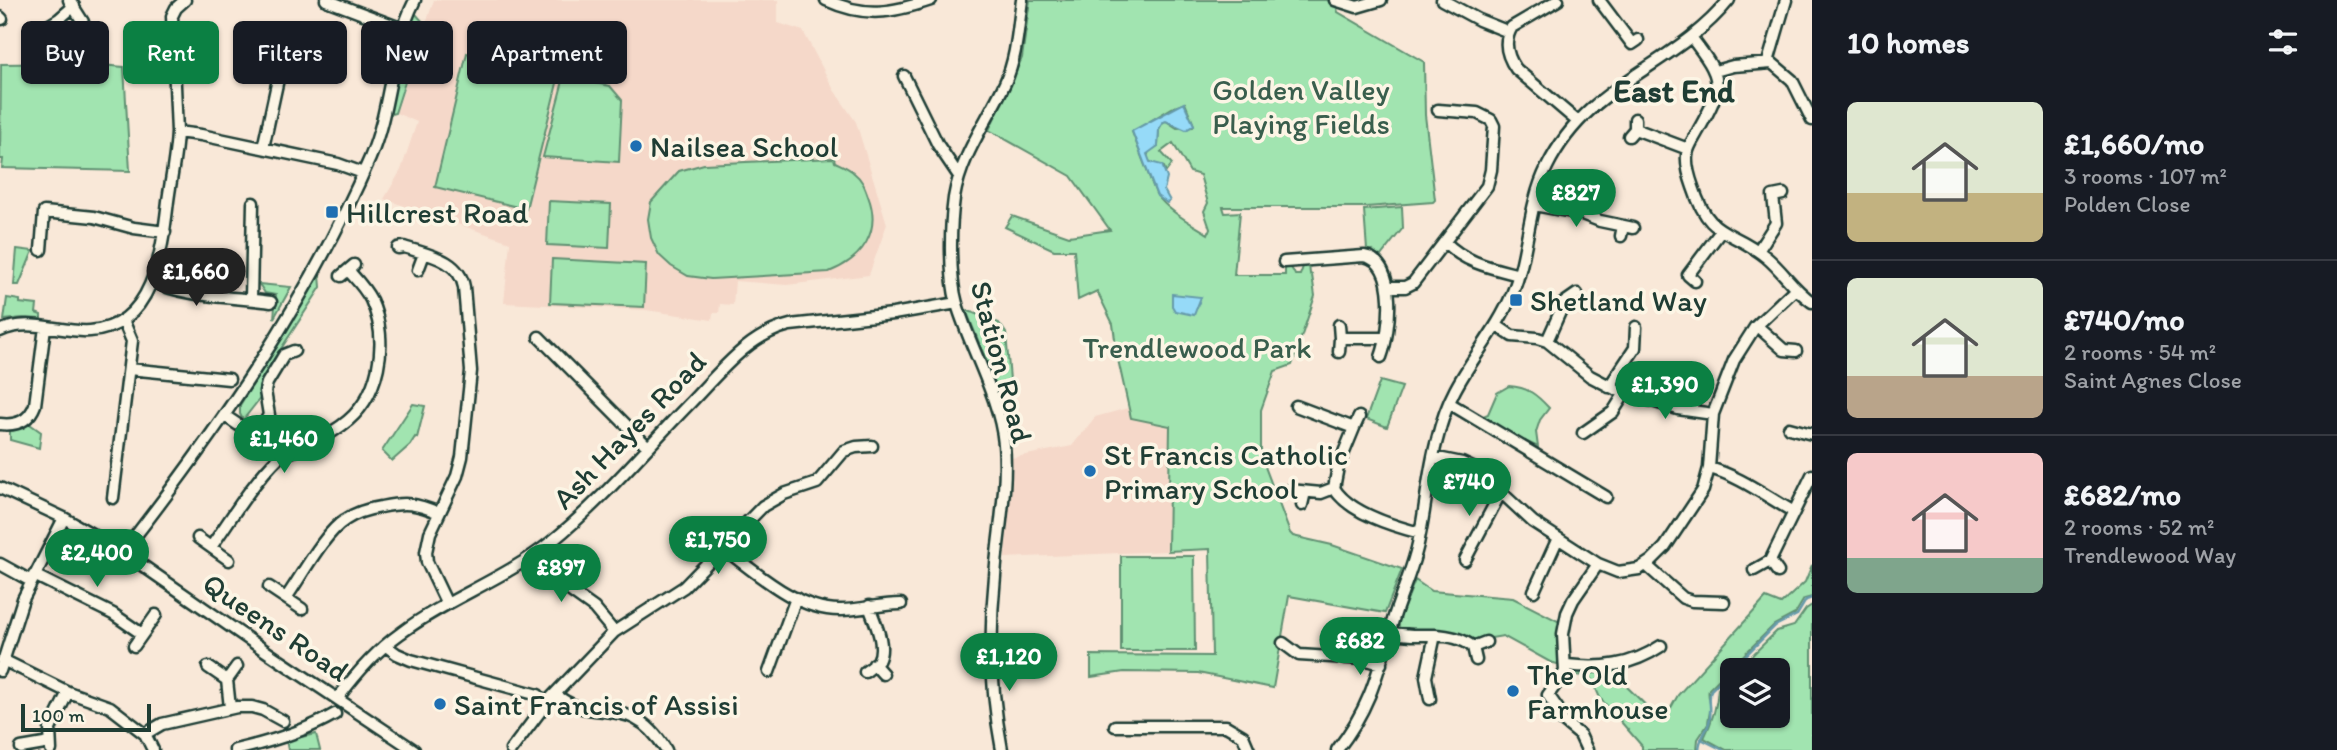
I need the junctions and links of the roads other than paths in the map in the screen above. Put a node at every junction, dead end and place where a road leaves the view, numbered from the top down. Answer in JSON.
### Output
{"nodes":[{"id":1,"x":185,"y":0,"type":"edge"},
{"id":2,"x":326,"y":0,"type":"edge"},
{"id":3,"x":415,"y":0,"type":"edge"},
{"id":4,"x":826,"y":0,"type":"edge"},
{"id":5,"x":931,"y":0,"type":"edge"},
{"id":6,"x":1022,"y":0,"type":"edge"},
{"id":7,"x":1335,"y":0,"type":"edge"},
{"id":8,"x":1381,"y":0,"type":"edge"},
{"id":9,"x":1442,"y":0,"type":"edge"},
{"id":10,"x":1558,"y":0,"type":"edge"},
{"id":11,"x":1599,"y":0,"type":"edge"},
{"id":12,"x":1728,"y":0,"type":"edge"},
{"id":13,"x":1786,"y":0,"type":"edge"},
{"id":14,"x":71,"y":3,"type":"edge"},
{"id":15,"x":50,"y":21,"type":"edge"},
{"id":16,"x":82,"y":21,"type":"edge"},
{"id":17,"x":382,"y":21,"type":"edge"},
{"id":18,"x":406,"y":21,"type":"edge"},
{"id":19,"x":1509,"y":32,"type":"junction"},
{"id":20,"x":1690,"y":37,"type":"junction"},
{"id":21,"x":1638,"y":40,"type":"dead end"},
{"id":22,"x":1768,"y":62,"type":"junction"},
{"id":23,"x":1715,"y":71,"type":"junction"},
{"id":24,"x":904,"y":76,"type":"dead end"},
{"id":25,"x":277,"y":84,"type":"edge"},
{"id":26,"x":389,"y":84,"type":"edge"},
{"id":27,"x":1437,"y":110,"type":"dead end"},
{"id":28,"x":1812,"y":120,"type":"edge"},
{"id":29,"x":1577,"y":121,"type":"junction"},
{"id":30,"x":1633,"y":128,"type":"dead end"},
{"id":31,"x":177,"y":132,"type":"junction"},
{"id":32,"x":263,"y":148,"type":"junction"},
{"id":33,"x":1688,"y":149,"type":"junction"},
{"id":34,"x":363,"y":173,"type":"junction"},
{"id":35,"x":959,"y":176,"type":"junction"},
{"id":36,"x":1783,"y":194,"type":"dead end"},
{"id":37,"x":253,"y":203,"type":"dead end"},
{"id":38,"x":1534,"y":205,"type":"junction"},
{"id":39,"x":1626,"y":230,"type":"dead end"},
{"id":40,"x":1721,"y":231,"type":"junction"},
{"id":41,"x":165,"y":232,"type":"junction"},
{"id":42,"x":1445,"y":242,"type":"junction"},
{"id":43,"x":398,"y":248,"type":"dead end"},
{"id":44,"x":41,"y":250,"type":"dead end"},
{"id":45,"x":1758,"y":251,"type":"junction"},
{"id":46,"x":424,"y":254,"type":"junction"},
{"id":47,"x":1284,"y":262,"type":"dead end"},
{"id":48,"x":347,"y":270,"type":"dead end"},
{"id":49,"x":418,"y":270,"type":"dead end"},
{"id":50,"x":1519,"y":275,"type":"junction"},
{"id":51,"x":153,"y":281,"type":"junction"},
{"id":52,"x":1695,"y":281,"type":"dead end"},
{"id":53,"x":1388,"y":287,"type":"junction"},
{"id":54,"x":1795,"y":289,"type":"junction"},
{"id":55,"x":1570,"y":294,"type":"dead end"},
{"id":56,"x":1810,"y":297,"type":"edge"},
{"id":57,"x":251,"y":299,"type":"junction"},
{"id":58,"x":271,"y":302,"type":"dead end"},
{"id":59,"x":957,"y":303,"type":"junction"},
{"id":60,"x":123,"y":320,"type":"junction"},
{"id":61,"x":1339,"y":325,"type":"dead end"},
{"id":62,"x":1496,"y":325,"type":"junction"},
{"id":63,"x":1757,"y":326,"type":"junction"},
{"id":64,"x":45,"y":327,"type":"junction"},
{"id":65,"x":1636,"y":327,"type":"dead end"},
{"id":66,"x":0,"y":331,"type":"edge"},
{"id":67,"x":539,"y":337,"type":"dead end"},
{"id":68,"x":1340,"y":338,"type":"junction"},
{"id":69,"x":1386,"y":338,"type":"junction"},
{"id":70,"x":1547,"y":341,"type":"junction"},
{"id":71,"x":294,"y":351,"type":"dead end"},
{"id":72,"x":1339,"y":352,"type":"dead end"},
{"id":73,"x":1796,"y":352,"type":"dead end"},
{"id":74,"x":1381,"y":357,"type":"dead end"},
{"id":75,"x":129,"y":369,"type":"junction"},
{"id":76,"x":224,"y":381,"type":"dead end"},
{"id":77,"x":1609,"y":387,"type":"junction"},
{"id":78,"x":1625,"y":393,"type":"junction"},
{"id":79,"x":1449,"y":403,"type":"junction"},
{"id":80,"x":1296,"y":406,"type":"dead end"},
{"id":81,"x":1713,"y":414,"type":"junction"},
{"id":82,"x":225,"y":416,"type":"junction"},
{"id":83,"x":1359,"y":417,"type":"dead end"},
{"id":84,"x":0,"y":425,"type":"edge"},
{"id":85,"x":1354,"y":428,"type":"junction"},
{"id":86,"x":1789,"y":428,"type":"dead end"},
{"id":87,"x":1583,"y":433,"type":"dead end"},
{"id":88,"x":1812,"y":434,"type":"edge"},
{"id":89,"x":256,"y":437,"type":"junction"},
{"id":90,"x":869,"y":443,"type":"dead end"},
{"id":91,"x":648,"y":447,"type":"junction"},
{"id":92,"x":282,"y":454,"type":"junction"},
{"id":93,"x":1433,"y":457,"type":"junction"},
{"id":94,"x":1709,"y":468,"type":"junction"},
{"id":95,"x":1812,"y":475,"type":"edge"},
{"id":96,"x":0,"y":488,"type":"edge"},
{"id":97,"x":1334,"y":488,"type":"junction"},
{"id":98,"x":1290,"y":490,"type":"dead end"},
{"id":99,"x":1305,"y":492,"type":"junction"},
{"id":100,"x":1501,"y":492,"type":"junction"},
{"id":101,"x":1606,"y":497,"type":"dead end"},
{"id":102,"x":113,"y":498,"type":"dead end"},
{"id":103,"x":1302,"y":505,"type":"dead end"},
{"id":104,"x":1794,"y":512,"type":"junction"},
{"id":105,"x":439,"y":513,"type":"junction"},
{"id":106,"x":64,"y":518,"type":"junction"},
{"id":107,"x":1420,"y":533,"type":"junction"},
{"id":108,"x":198,"y":538,"type":"dead end"},
{"id":109,"x":1558,"y":538,"type":"junction"},
{"id":110,"x":211,"y":547,"type":"junction"},
{"id":111,"x":723,"y":548,"type":"junction"},
{"id":112,"x":123,"y":552,"type":"junction"},
{"id":113,"x":1465,"y":553,"type":"dead end"},
{"id":114,"x":534,"y":555,"type":"junction"},
{"id":115,"x":229,"y":560,"type":"dead end"},
{"id":116,"x":1770,"y":561,"type":"junction"},
{"id":117,"x":0,"y":564,"type":"edge"},
{"id":118,"x":1598,"y":564,"type":"junction"},
{"id":119,"x":1646,"y":565,"type":"junction"},
{"id":120,"x":1754,"y":570,"type":"dead end"},
{"id":121,"x":1778,"y":572,"type":"dead end"},
{"id":122,"x":33,"y":578,"type":"junction"},
{"id":123,"x":269,"y":587,"type":"dead end"},
{"id":124,"x":1534,"y":591,"type":"dead end"},
{"id":125,"x":286,"y":598,"type":"junction"},
{"id":126,"x":796,"y":598,"type":"junction"},
{"id":127,"x":1724,"y":602,"type":"dead end"},
{"id":128,"x":447,"y":604,"type":"junction"},
{"id":129,"x":901,"y":604,"type":"dead end"},
{"id":130,"x":869,"y":606,"type":"junction"},
{"id":131,"x":302,"y":609,"type":"dead end"},
{"id":132,"x":156,"y":615,"type":"dead end"},
{"id":133,"x":614,"y":632,"type":"junction"},
{"id":134,"x":1390,"y":633,"type":"junction"},
{"id":135,"x":142,"y":634,"type":"junction"},
{"id":136,"x":1435,"y":635,"type":"junction"},
{"id":137,"x":1486,"y":642,"type":"dead end"},
{"id":138,"x":1283,"y":643,"type":"dead end"},
{"id":139,"x":134,"y":646,"type":"dead end"},
{"id":140,"x":386,"y":646,"type":"junction"},
{"id":141,"x":1661,"y":646,"type":"dead end"},
{"id":142,"x":1473,"y":647,"type":"junction"},
{"id":143,"x":3,"y":660,"type":"junction"},
{"id":144,"x":1476,"y":660,"type":"dead end"},
{"id":145,"x":874,"y":664,"type":"junction"},
{"id":146,"x":1381,"y":664,"type":"junction"},
{"id":147,"x":1566,"y":665,"type":"junction"},
{"id":148,"x":237,"y":666,"type":"dead end"},
{"id":149,"x":208,"y":667,"type":"dead end"},
{"id":150,"x":0,"y":671,"type":"edge"},
{"id":151,"x":769,"y":672,"type":"dead end"},
{"id":152,"x":865,"y":672,"type":"dead end"},
{"id":153,"x":883,"y":674,"type":"dead end"},
{"id":154,"x":227,"y":680,"type":"junction"},
{"id":155,"x":68,"y":692,"type":"junction"},
{"id":156,"x":555,"y":694,"type":"junction"},
{"id":157,"x":538,"y":695,"type":"dead end"},
{"id":158,"x":338,"y":698,"type":"junction"},
{"id":159,"x":1430,"y":699,"type":"dead end"},
{"id":160,"x":230,"y":708,"type":"junction"},
{"id":161,"x":335,"y":714,"type":"dead end"},
{"id":162,"x":278,"y":721,"type":"dead end"},
{"id":163,"x":1115,"y":726,"type":"dead end"},
{"id":164,"x":145,"y":734,"type":"junction"},
{"id":165,"x":51,"y":746,"type":"edge"},
{"id":166,"x":21,"y":748,"type":"edge"},
{"id":167,"x":153,"y":750,"type":"edge"},
{"id":168,"x":235,"y":750,"type":"edge"},
{"id":169,"x":414,"y":750,"type":"edge"},
{"id":170,"x":511,"y":750,"type":"edge"},
{"id":171,"x":666,"y":750,"type":"edge"},
{"id":172,"x":1002,"y":750,"type":"edge"},
{"id":173,"x":1249,"y":750,"type":"edge"},
{"id":174,"x":1337,"y":750,"type":"edge"},
{"id":175,"x":1587,"y":750,"type":"edge"}],
"edges":[{"from":1,"to":31,"type":"street"},
{"from":2,"to":17,"type":"street"},
{"from":3,"to":18,"type":"street"},
{"from":4,"to":5,"type":"street"},
{"from":6,"to":35,"type":"street","name":"Station Road"},
{"from":7,"to":8,"type":"street"},
{"from":9,"to":19,"type":"street"},
{"from":10,"to":19,"type":"street"},
{"from":11,"to":21,"type":"street"},
{"from":12,"to":20,"type":"street"},
{"from":13,"to":22,"type":"street"},
{"from":14,"to":15,"type":"street"},
{"from":14,"to":16,"type":"street"},
{"from":19,"to":29,"type":"street"},
{"from":20,"to":23,"type":"street"},
{"from":20,"to":29,"type":"street"},
{"from":22,"to":23,"type":"street"},
{"from":22,"to":28,"type":"street"},
{"from":23,"to":33,"type":"street"},
{"from":24,"to":35,"type":"street"},
{"from":25,"to":32,"type":"street"},
{"from":26,"to":34,"type":"street"},
{"from":27,"to":42,"type":"street"},
{"from":29,"to":38,"type":"street"},
{"from":30,"to":33,"type":"street"},
{"from":31,"to":32,"type":"street"},
{"from":31,"to":41,"type":"street"},
{"from":32,"to":34,"type":"street"},
{"from":33,"to":40,"type":"street"},
{"from":34,"to":82,"type":"street"},
{"from":35,"to":59,"type":"street","name":"Station Road"},
{"from":36,"to":45,"type":"street"},
{"from":37,"to":57,"type":"street"},
{"from":38,"to":39,"type":"street"},
{"from":38,"to":50,"type":"street"},
{"from":40,"to":45,"type":"street"},
{"from":40,"to":52,"type":"street"},
{"from":41,"to":44,"type":"street"},
{"from":41,"to":51,"type":"street"},
{"from":42,"to":50,"type":"street"},
{"from":42,"to":53,"type":"street"},
{"from":43,"to":46,"type":"street"},
{"from":45,"to":54,"type":"street"},
{"from":46,"to":49,"type":"street"},
{"from":46,"to":105,"type":"street"},
{"from":47,"to":53,"type":"street"},
{"from":48,"to":92,"type":"street"},
{"from":50,"to":62,"type":"street"},
{"from":51,"to":57,"type":"street"},
{"from":51,"to":60,"type":"street"},
{"from":53,"to":69,"type":"street"},
{"from":54,"to":56,"type":"street"},
{"from":54,"to":63,"type":"street"},
{"from":55,"to":70,"type":"street"},
{"from":57,"to":58,"type":"street"},
{"from":59,"to":91,"type":"street","name":"Ash Hayes Road"},
{"from":59,"to":172,"type":"street","name":"Station Road"},
{"from":60,"to":64,"type":"street"},
{"from":60,"to":75,"type":"street"},
{"from":61,"to":68,"type":"street"},
{"from":62,"to":70,"type":"street"},
{"from":62,"to":79,"type":"street"},
{"from":63,"to":73,"type":"street"},
{"from":63,"to":81,"type":"street"},
{"from":64,"to":66,"type":"street"},
{"from":64,"to":84,"type":"street"},
{"from":65,"to":77,"type":"street"},
{"from":67,"to":91,"type":"street"},
{"from":68,"to":69,"type":"street"},
{"from":68,"to":72,"type":"street"},
{"from":69,"to":74,"type":"street"},
{"from":70,"to":77,"type":"street"},
{"from":71,"to":89,"type":"street"},
{"from":75,"to":76,"type":"street"},
{"from":75,"to":102,"type":"street"},
{"from":77,"to":78,"type":"street"},
{"from":78,"to":81,"type":"street"},
{"from":78,"to":87,"type":"street"},
{"from":79,"to":93,"type":"street"},
{"from":79,"to":101,"type":"street"},
{"from":80,"to":85,"type":"street"},
{"from":81,"to":94,"type":"street"},
{"from":82,"to":89,"type":"street"},
{"from":82,"to":112,"type":"street"},
{"from":83,"to":85,"type":"street"},
{"from":85,"to":97,"type":"street"},
{"from":86,"to":88,"type":"street"},
{"from":89,"to":92,"type":"street"},
{"from":90,"to":111,"type":"street"},
{"from":91,"to":114,"type":"street","name":"Ash Hayes Road"},
{"from":92,"to":110,"type":"street"},
{"from":93,"to":100,"type":"street"},
{"from":93,"to":107,"type":"street"},
{"from":94,"to":104,"type":"street"},
{"from":94,"to":119,"type":"street"},
{"from":95,"to":104,"type":"street"},
{"from":96,"to":106,"type":"street","name":"Queens Road"},
{"from":97,"to":99,"type":"street"},
{"from":97,"to":107,"type":"street"},
{"from":98,"to":99,"type":"street"},
{"from":99,"to":103,"type":"street"},
{"from":100,"to":109,"type":"street"},
{"from":100,"to":113,"type":"street"},
{"from":104,"to":116,"type":"street"},
{"from":105,"to":125,"type":"street"},
{"from":105,"to":128,"type":"street"},
{"from":106,"to":112,"type":"street","name":"Queens Road"},
{"from":106,"to":122,"type":"street"},
{"from":107,"to":134,"type":"street"},
{"from":108,"to":110,"type":"street"},
{"from":109,"to":118,"type":"street"},
{"from":109,"to":124,"type":"street"},
{"from":110,"to":115,"type":"street"},
{"from":111,"to":126,"type":"street"},
{"from":111,"to":133,"type":"street"},
{"from":112,"to":158,"type":"street","name":"Queens Road"},
{"from":114,"to":128,"type":"street","name":"Ash Hayes Road"},
{"from":114,"to":133,"type":"street"},
{"from":116,"to":120,"type":"street"},
{"from":116,"to":121,"type":"street"},
{"from":117,"to":122,"type":"street"},
{"from":118,"to":119,"type":"street"},
{"from":118,"to":147,"type":"street"},
{"from":119,"to":127,"type":"street"},
{"from":122,"to":135,"type":"street"},
{"from":122,"to":143,"type":"street"},
{"from":123,"to":125,"type":"street"},
{"from":125,"to":131,"type":"street"},
{"from":126,"to":130,"type":"street"},
{"from":126,"to":151,"type":"street"},
{"from":128,"to":140,"type":"street","name":"Ash Hayes Road"},
{"from":129,"to":130,"type":"street"},
{"from":130,"to":145,"type":"street"},
{"from":132,"to":135,"type":"street"},
{"from":133,"to":156,"type":"street"},
{"from":134,"to":136,"type":"street"},
{"from":134,"to":146,"type":"street"},
{"from":135,"to":139,"type":"street"},
{"from":136,"to":142,"type":"street"},
{"from":136,"to":159,"type":"street"},
{"from":137,"to":142,"type":"street"},
{"from":138,"to":146,"type":"street"},
{"from":140,"to":157,"type":"street"},
{"from":140,"to":158,"type":"street","name":"Ash Hayes Road"},
{"from":141,"to":147,"type":"street"},
{"from":142,"to":144,"type":"street"},
{"from":143,"to":150,"type":"street"},
{"from":143,"to":155,"type":"street"},
{"from":145,"to":152,"type":"street"},
{"from":145,"to":153,"type":"street"},
{"from":146,"to":174,"type":"street"},
{"from":147,"to":175,"type":"street"},
{"from":148,"to":154,"type":"street"},
{"from":149,"to":154,"type":"street"},
{"from":154,"to":160,"type":"street"},
{"from":155,"to":164,"type":"street"},
{"from":155,"to":165,"type":"street"},
{"from":156,"to":170,"type":"street"},
{"from":156,"to":171,"type":"street"},
{"from":158,"to":169,"type":"street","name":"Queens Road"},
{"from":160,"to":162,"type":"street"},
{"from":160,"to":164,"type":"street"},
{"from":161,"to":168,"type":"street"},
{"from":163,"to":173,"type":"street"},
{"from":164,"to":167,"type":"street"},
{"from":165,"to":166,"type":"street"}]}
